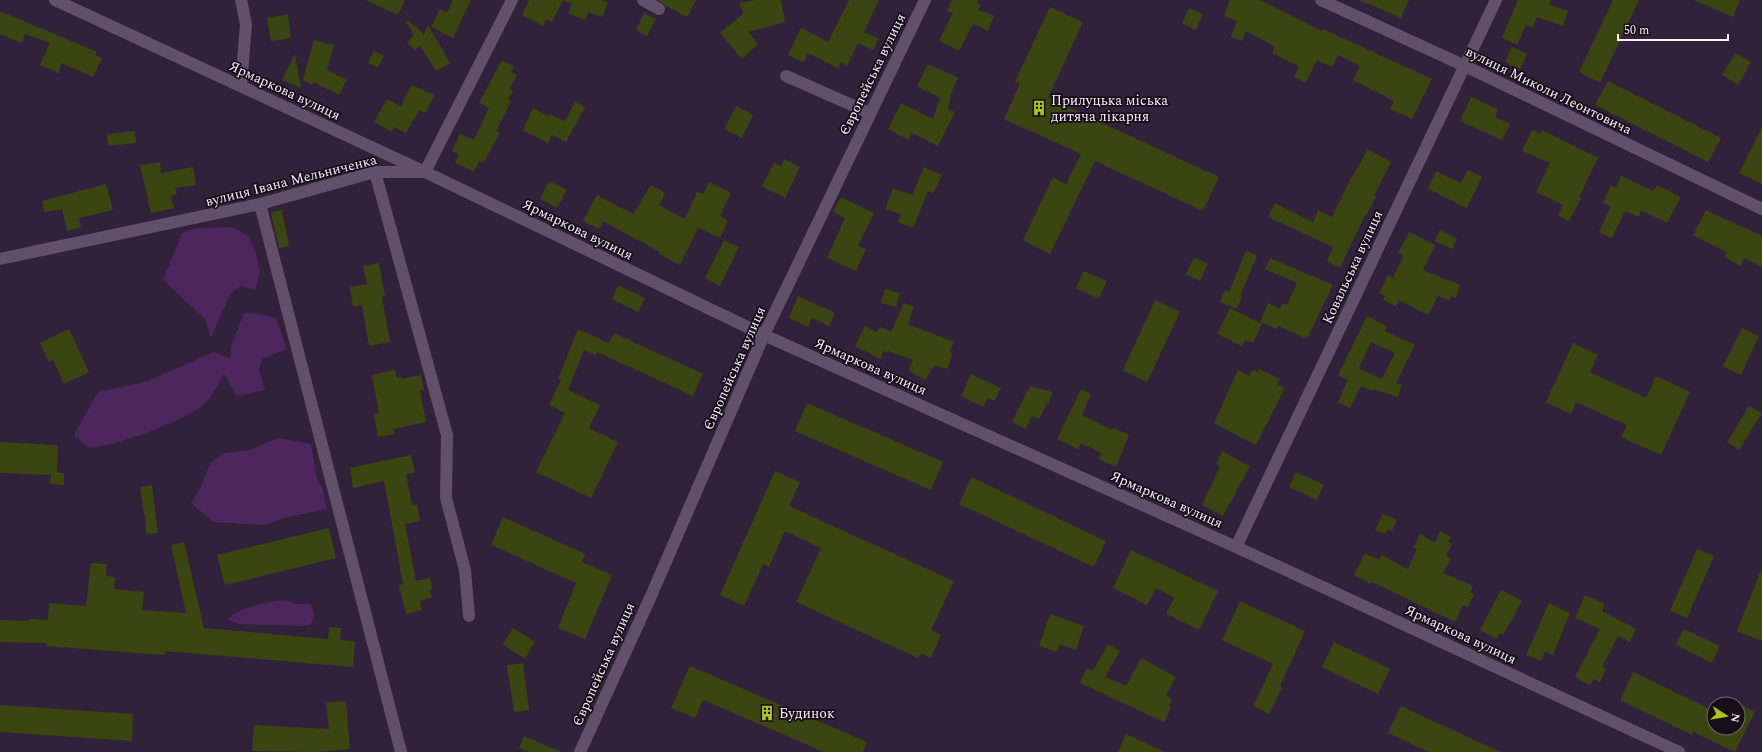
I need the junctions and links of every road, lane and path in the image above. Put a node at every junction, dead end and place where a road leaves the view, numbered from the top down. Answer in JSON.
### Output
{"nodes":[{"id":1,"x":55,"y":0,"type":"edge"},
{"id":2,"x":241,"y":0,"type":"edge"},
{"id":3,"x":512,"y":0,"type":"edge"},
{"id":4,"x":643,"y":0,"type":"edge"},
{"id":5,"x":925,"y":0,"type":"edge"},
{"id":6,"x":1321,"y":0,"type":"edge"},
{"id":7,"x":1496,"y":0,"type":"edge"},
{"id":8,"x":659,"y":9,"type":"dead end"},
{"id":9,"x":1465,"y":66,"type":"junction"},
{"id":10,"x":786,"y":76,"type":"dead end"},
{"id":11,"x":241,"y":86,"type":"junction"},
{"id":12,"x":870,"y":113,"type":"junction"},
{"id":13,"x":376,"y":172,"type":"junction"},
{"id":14,"x":425,"y":172,"type":"junction"},
{"id":15,"x":260,"y":204,"type":"junction"},
{"id":16,"x":1762,"y":209,"type":"edge"},
{"id":17,"x":0,"y":259,"type":"edge"},
{"id":18,"x":764,"y":335,"type":"junction"},
{"id":19,"x":1236,"y":547,"type":"junction"},
{"id":20,"x":469,"y":616,"type":"dead end"},
{"id":21,"x":401,"y":752,"type":"edge"},
{"id":22,"x":580,"y":752,"type":"edge"},
{"id":23,"x":1679,"y":752,"type":"edge"}],
"edges":[{"from":1,"to":11,"type":"street","name":"Ярмаркова вулиця"},
{"from":2,"to":11,"type":"street"},
{"from":3,"to":14,"type":"street"},
{"from":4,"to":8,"type":"street"},
{"from":5,"to":12,"type":"street","name":"Європейська вулиця"},
{"from":6,"to":9,"type":"street","name":"вулиця Миколи Леонтовича"},
{"from":7,"to":9,"type":"street","name":"Ковальська вулиця"},
{"from":9,"to":16,"type":"street","name":"вулиця Миколи Леонтовича"},
{"from":9,"to":19,"type":"street","name":"Ковальська вулиця"},
{"from":10,"to":12,"type":"street"},
{"from":11,"to":14,"type":"street","name":"Ярмаркова вулиця"},
{"from":12,"to":18,"type":"street","name":"Європейська вулиця"},
{"from":13,"to":14,"type":"street","name":"вулиця Івана Мельниченка"},
{"from":13,"to":15,"type":"street","name":"вулиця Івана Мельниченка"},
{"from":13,"to":20,"type":"street"},
{"from":14,"to":18,"type":"street","name":"Ярмаркова вулиця"},
{"from":15,"to":17,"type":"street","name":"вулиця Івана Мельниченка"},
{"from":15,"to":21,"type":"street"},
{"from":18,"to":19,"type":"street","name":"Ярмаркова вулиця"},
{"from":18,"to":22,"type":"street","name":"Європейська вулиця"},
{"from":19,"to":23,"type":"street","name":"Ярмаркова вулиця"}]}
